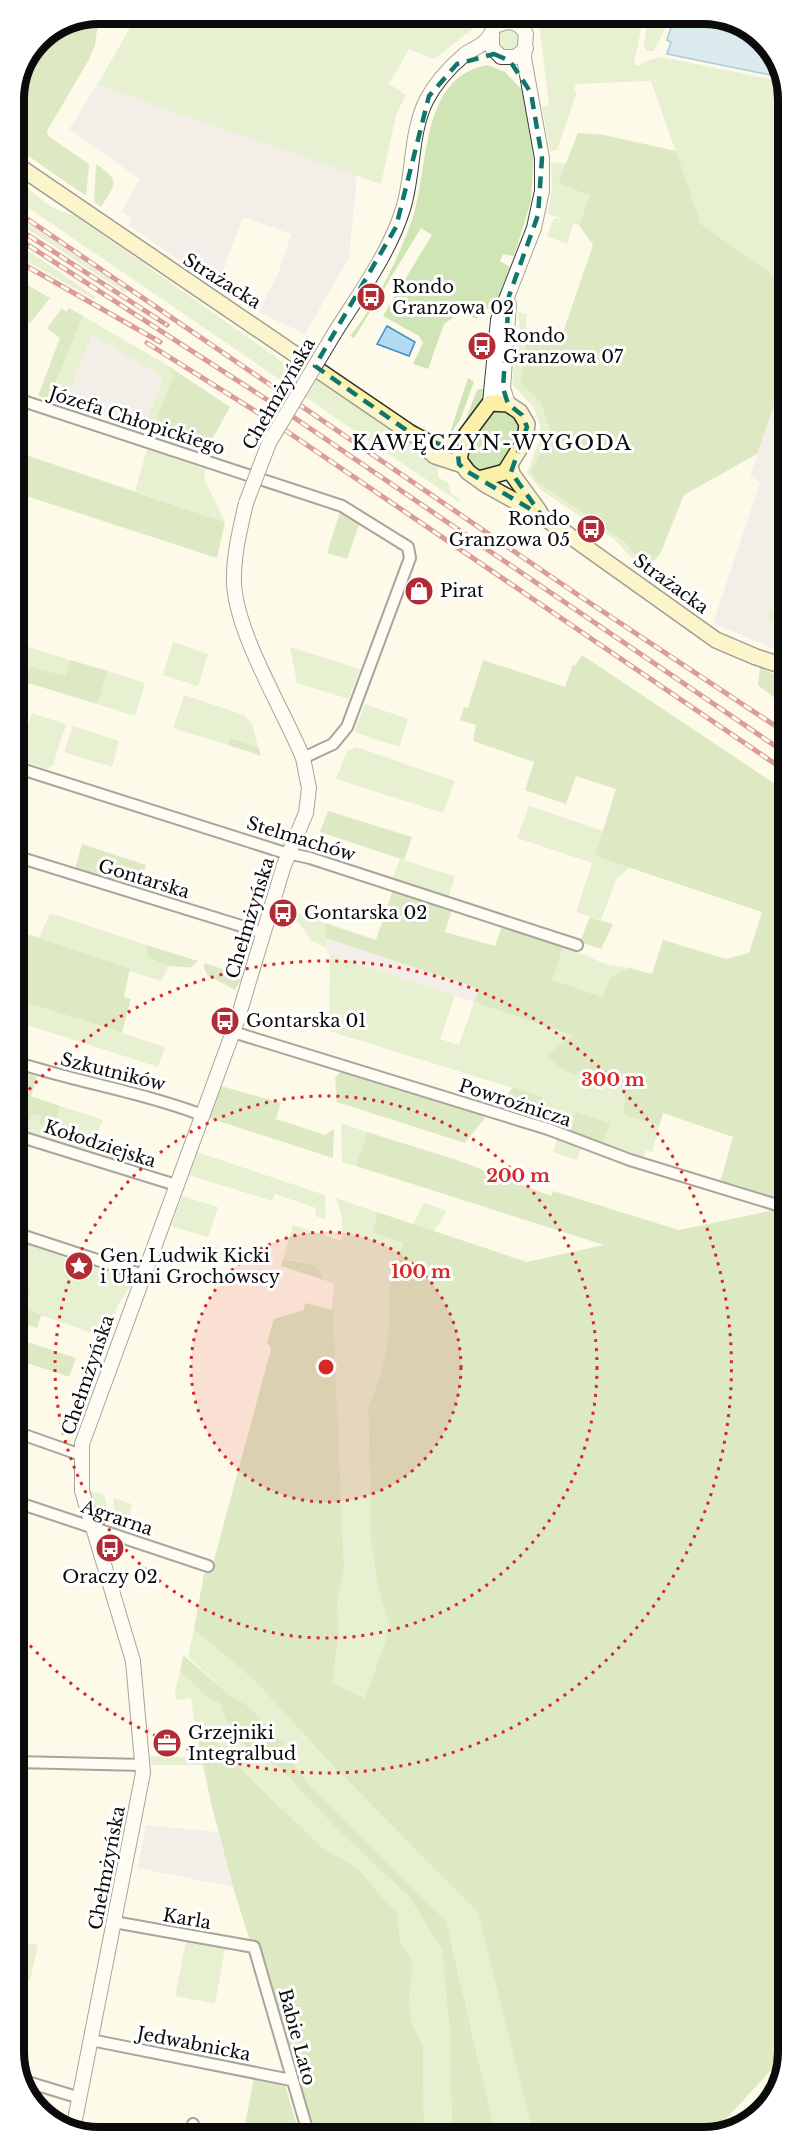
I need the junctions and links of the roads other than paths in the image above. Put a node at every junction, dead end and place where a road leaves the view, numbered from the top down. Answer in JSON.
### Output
{"nodes":[{"id":1,"x":499,"y":24,"type":"edge"},
{"id":2,"x":515,"y":24,"type":"edge"},
{"id":3,"x":521,"y":24,"type":"edge"},
{"id":4,"x":524,"y":30,"type":"junction"},
{"id":5,"x":526,"y":48,"type":"junction"},
{"id":6,"x":502,"y":57,"type":"junction"},
{"id":7,"x":457,"y":64,"type":"junction"},
{"id":8,"x":531,"y":93,"type":"junction"},
{"id":9,"x":24,"y":170,"type":"edge"},
{"id":10,"x":509,"y":296,"type":"junction"},
{"id":11,"x":24,"y":402,"type":"edge"},
{"id":12,"x":490,"y":403,"type":"junction"},
{"id":13,"x":508,"y":404,"type":"junction"},
{"id":14,"x":409,"y":432,"type":"junction"},
{"id":15,"x":463,"y":438,"type":"junction"},
{"id":16,"x":459,"y":464,"type":"junction"},
{"id":17,"x":510,"y":465,"type":"junction"},
{"id":18,"x":479,"y":479,"type":"junction"},
{"id":19,"x":542,"y":516,"type":"junction"},
{"id":20,"x":778,"y":664,"type":"edge"},
{"id":21,"x":303,"y":758,"type":"junction"},
{"id":22,"x":24,"y":770,"type":"edge"},
{"id":23,"x":288,"y":853,"type":"junction"},
{"id":24,"x":24,"y":859,"type":"edge"},
{"id":25,"x":264,"y":933,"type":"junction"},
{"id":26,"x":577,"y":945,"type":"dead end"},
{"id":27,"x":232,"y":1032,"type":"junction"},
{"id":28,"x":24,"y":1065,"type":"edge"},
{"id":29,"x":202,"y":1115,"type":"junction"},
{"id":30,"x":24,"y":1138,"type":"edge"},
{"id":31,"x":176,"y":1185,"type":"junction"},
{"id":32,"x":778,"y":1205,"type":"edge"},
{"id":33,"x":24,"y":1236,"type":"edge"},
{"id":34,"x":143,"y":1275,"type":"junction"},
{"id":35,"x":24,"y":1435,"type":"edge"},
{"id":36,"x":81,"y":1455,"type":"junction"},
{"id":37,"x":24,"y":1505,"type":"edge"},
{"id":38,"x":91,"y":1526,"type":"junction"},
{"id":39,"x":208,"y":1566,"type":"dead end"},
{"id":40,"x":24,"y":1762,"type":"edge"},
{"id":41,"x":143,"y":1765,"type":"junction"},
{"id":42,"x":114,"y":1922,"type":"junction"},
{"id":43,"x":254,"y":1947,"type":"joint"},
{"id":44,"x":91,"y":2040,"type":"junction"},
{"id":45,"x":291,"y":2080,"type":"junction"},
{"id":46,"x":32,"y":2083,"type":"edge"},
{"id":47,"x":80,"y":2098,"type":"junction"},
{"id":48,"x":75,"y":2123,"type":"edge"},
{"id":49,"x":193,"y":2124,"type":"dead end"},
{"id":50,"x":193,"y":2127,"type":"edge"},
{"id":51,"x":306,"y":2127,"type":"edge"}],
"edges":[{"from":1,"to":6,"type":"street"},
{"from":1,"to":7,"type":"street","name":"Chełmżyńska"},
{"from":2,"to":4,"type":"street"},
{"from":3,"to":4,"type":"street"},
{"from":4,"to":5,"type":"street"},
{"from":5,"to":6,"type":"street"},
{"from":5,"to":8,"type":"street"},
{"from":6,"to":7,"type":"street","name":"Chełmżyńska"},
{"from":6,"to":8,"type":"street"},
{"from":7,"to":21,"type":"street","name":"Chełmżyńska","bridge":true},
{"from":8,"to":10,"type":"street"},
{"from":9,"to":14,"type":"main road","name":"Strażacka"},
{"from":10,"to":12,"type":"street"},
{"from":10,"to":13,"type":"street"},
{"from":11,"to":21,"type":"street","name":"Józefa Chłopickiego"},
{"from":12,"to":13,"type":"main road"},
{"from":12,"to":15,"type":"main road"},
{"from":13,"to":17,"type":"main road"},
{"from":14,"to":15,"type":"main road","name":"Strażacka"},
{"from":14,"to":16,"type":"main road","name":"Strażacka"},
{"from":15,"to":16,"type":"main road"},
{"from":16,"to":18,"type":"main road"},
{"from":17,"to":18,"type":"main road"},
{"from":17,"to":19,"type":"main road","name":"Strażacka"},
{"from":18,"to":19,"type":"main road","name":"Strażacka"},
{"from":19,"to":20,"type":"main road","name":"Strażacka"},
{"from":21,"to":23,"type":"street","name":"Chełmżyńska"},
{"from":22,"to":23,"type":"street","name":"Stelmachów"},
{"from":23,"to":25,"type":"street","name":"Chełmżyńska"},
{"from":23,"to":26,"type":"street","name":"Stelmachów"},
{"from":24,"to":25,"type":"street","name":"Gontarska"},
{"from":25,"to":27,"type":"street","name":"Chełmżyńska"},
{"from":27,"to":29,"type":"street","name":"Chełmżyńska"},
{"from":27,"to":32,"type":"street","name":"Powroźnicza"},
{"from":28,"to":29,"type":"street","name":"Szkutników"},
{"from":29,"to":31,"type":"street","name":"Chełmżyńska"},
{"from":30,"to":31,"type":"street","name":"Kołodziejska"},
{"from":31,"to":34,"type":"street","name":"Chełmżyńska"},
{"from":33,"to":34,"type":"street"},
{"from":34,"to":36,"type":"street","name":"Chełmżyńska"},
{"from":35,"to":36,"type":"street"},
{"from":36,"to":38,"type":"street","name":"Chełmżyńska"},
{"from":37,"to":38,"type":"street","name":"Agrarna"},
{"from":38,"to":39,"type":"street","name":"Agrarna"},
{"from":38,"to":41,"type":"street","name":"Chełmżyńska"},
{"from":40,"to":41,"type":"street"},
{"from":41,"to":42,"type":"street","name":"Chełmżyńska"},
{"from":42,"to":43,"type":"street","name":"Karla"},
{"from":42,"to":44,"type":"street","name":"Chełmżyńska"},
{"from":43,"to":45,"type":"street","name":"Babie Lato"},
{"from":44,"to":45,"type":"street","name":"Jedwabnicka"},
{"from":44,"to":47,"type":"street","name":"Chełmżyńska"},
{"from":45,"to":51,"type":"street","name":"Babie Lato"},
{"from":46,"to":47,"type":"street"},
{"from":47,"to":48,"type":"street","name":"Chełmżyńska"},
{"from":49,"to":50,"type":"street"}]}
